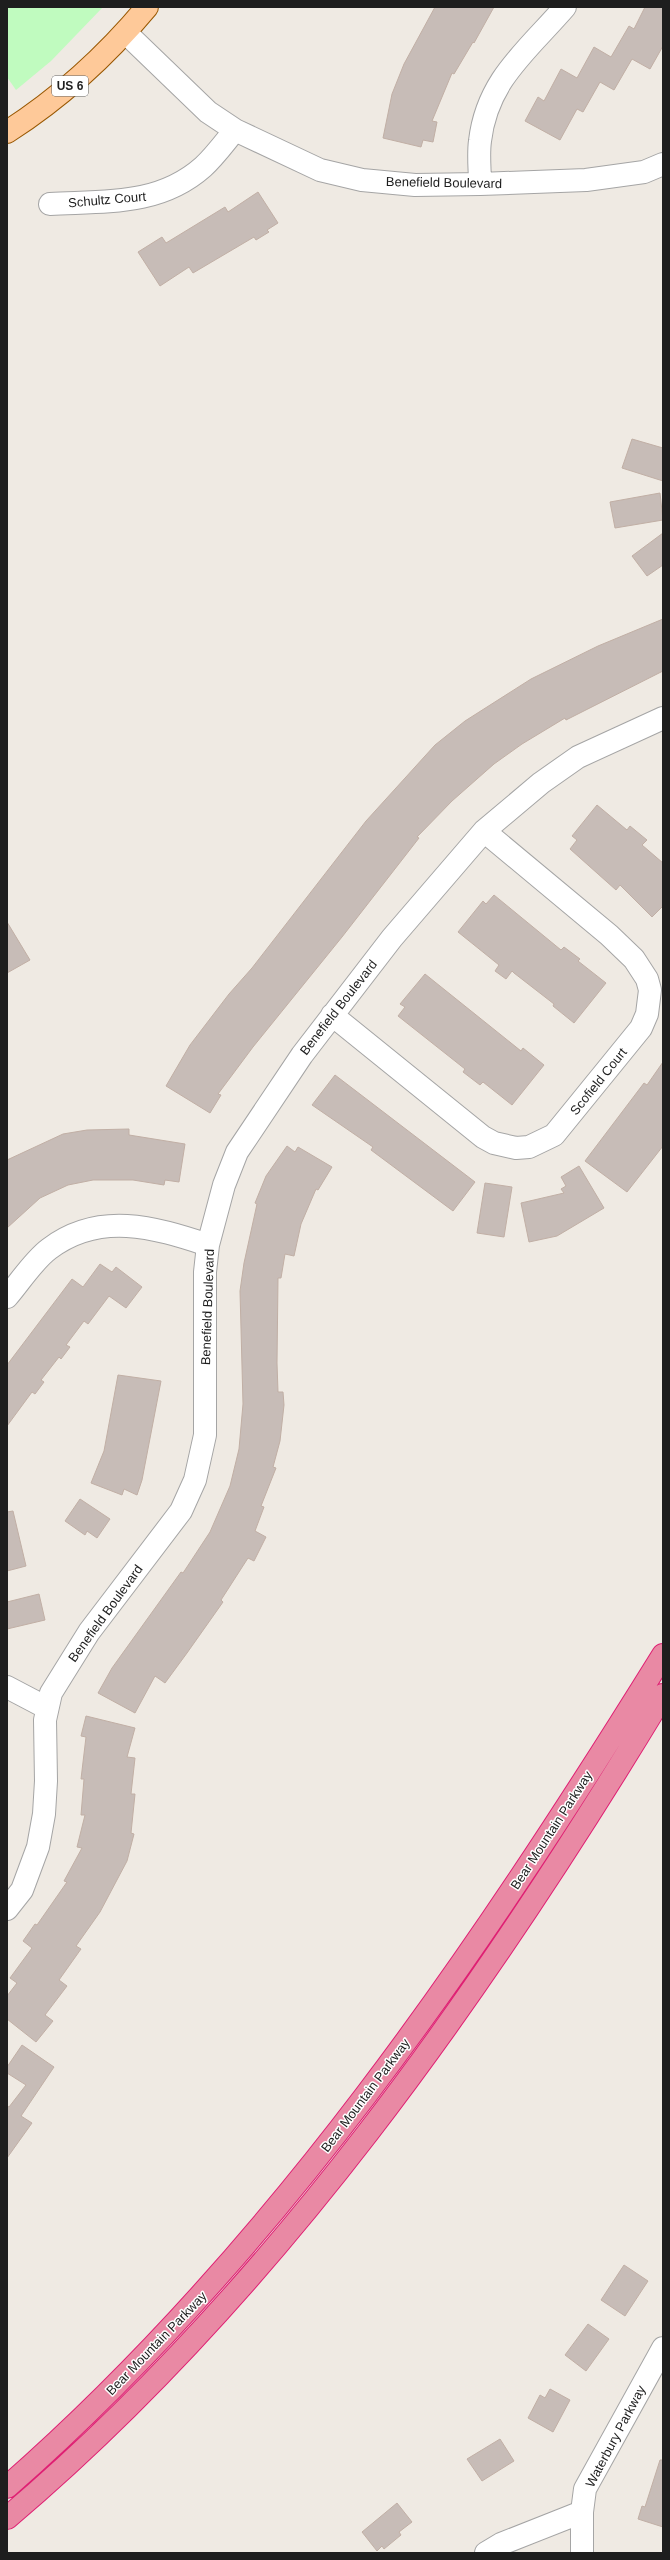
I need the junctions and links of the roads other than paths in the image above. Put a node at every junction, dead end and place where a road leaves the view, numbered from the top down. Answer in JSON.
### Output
{"nodes":[{"id":1,"x":147,"y":7,"type":"edge"},
{"id":2,"x":565,"y":7,"type":"edge"},
{"id":3,"x":126,"y":33,"type":"junction"},
{"id":4,"x":235,"y":130,"type":"junction"},
{"id":5,"x":7,"y":132,"type":"edge"},
{"id":6,"x":663,"y":164,"type":"edge"},
{"id":7,"x":480,"y":184,"type":"junction"},
{"id":8,"x":50,"y":204,"type":"dead end"},
{"id":9,"x":663,"y":718,"type":"edge"},
{"id":10,"x":484,"y":831,"type":"junction"},
{"id":11,"x":332,"y":1015,"type":"junction"},
{"id":12,"x":208,"y":1245,"type":"junction"},
{"id":13,"x":7,"y":1297,"type":"edge"},
{"id":14,"x":663,"y":1655,"type":"edge"},
{"id":15,"x":7,"y":1687,"type":"edge"},
{"id":16,"x":663,"y":1695,"type":"edge"},
{"id":17,"x":47,"y":1708,"type":"junction"},
{"id":18,"x":7,"y":1909,"type":"edge"},
{"id":19,"x":663,"y":2348,"type":"edge"},
{"id":20,"x":7,"y":2487,"type":"edge"},
{"id":21,"x":582,"y":2512,"type":"junction"},
{"id":22,"x":7,"y":2518,"type":"edge"},
{"id":23,"x":486,"y":2553,"type":"edge"},
{"id":24,"x":582,"y":2553,"type":"edge"}],
"edges":[{"from":1,"to":3,"type":"main road","number":"US 6"},
{"from":2,"to":7,"type":"street"},
{"from":3,"to":4,"type":"street","name":"Benefield Boulevard"},
{"from":3,"to":5,"type":"main road","number":"US 6"},
{"from":4,"to":7,"type":"street","name":"Benefield Boulevard"},
{"from":4,"to":8,"type":"street","name":"Schultz Court"},
{"from":6,"to":7,"type":"street","name":"Benefield Boulevard"},
{"from":9,"to":10,"type":"street","name":"Benefield Boulevard"},
{"from":10,"to":11,"type":"street","name":"Benefield Boulevard"},
{"from":10,"to":11,"type":"street","name":"Scofield Court"},
{"from":11,"to":12,"type":"street","name":"Benefield Boulevard"},
{"from":12,"to":13,"type":"street"},
{"from":12,"to":17,"type":"street","name":"Benefield Boulevard"},
{"from":14,"to":20,"type":"highway","name":"Bear Mountain Parkway"},
{"from":15,"to":17,"type":"street"},
{"from":16,"to":22,"type":"highway","name":"Bear Mountain Parkway"},
{"from":17,"to":18,"type":"street","name":"Benefield Boulevard"},
{"from":19,"to":21,"type":"street","name":"Waterbury Parkway"},
{"from":21,"to":23,"type":"street"},
{"from":21,"to":24,"type":"street","name":"Waterbury Parkway"}]}
